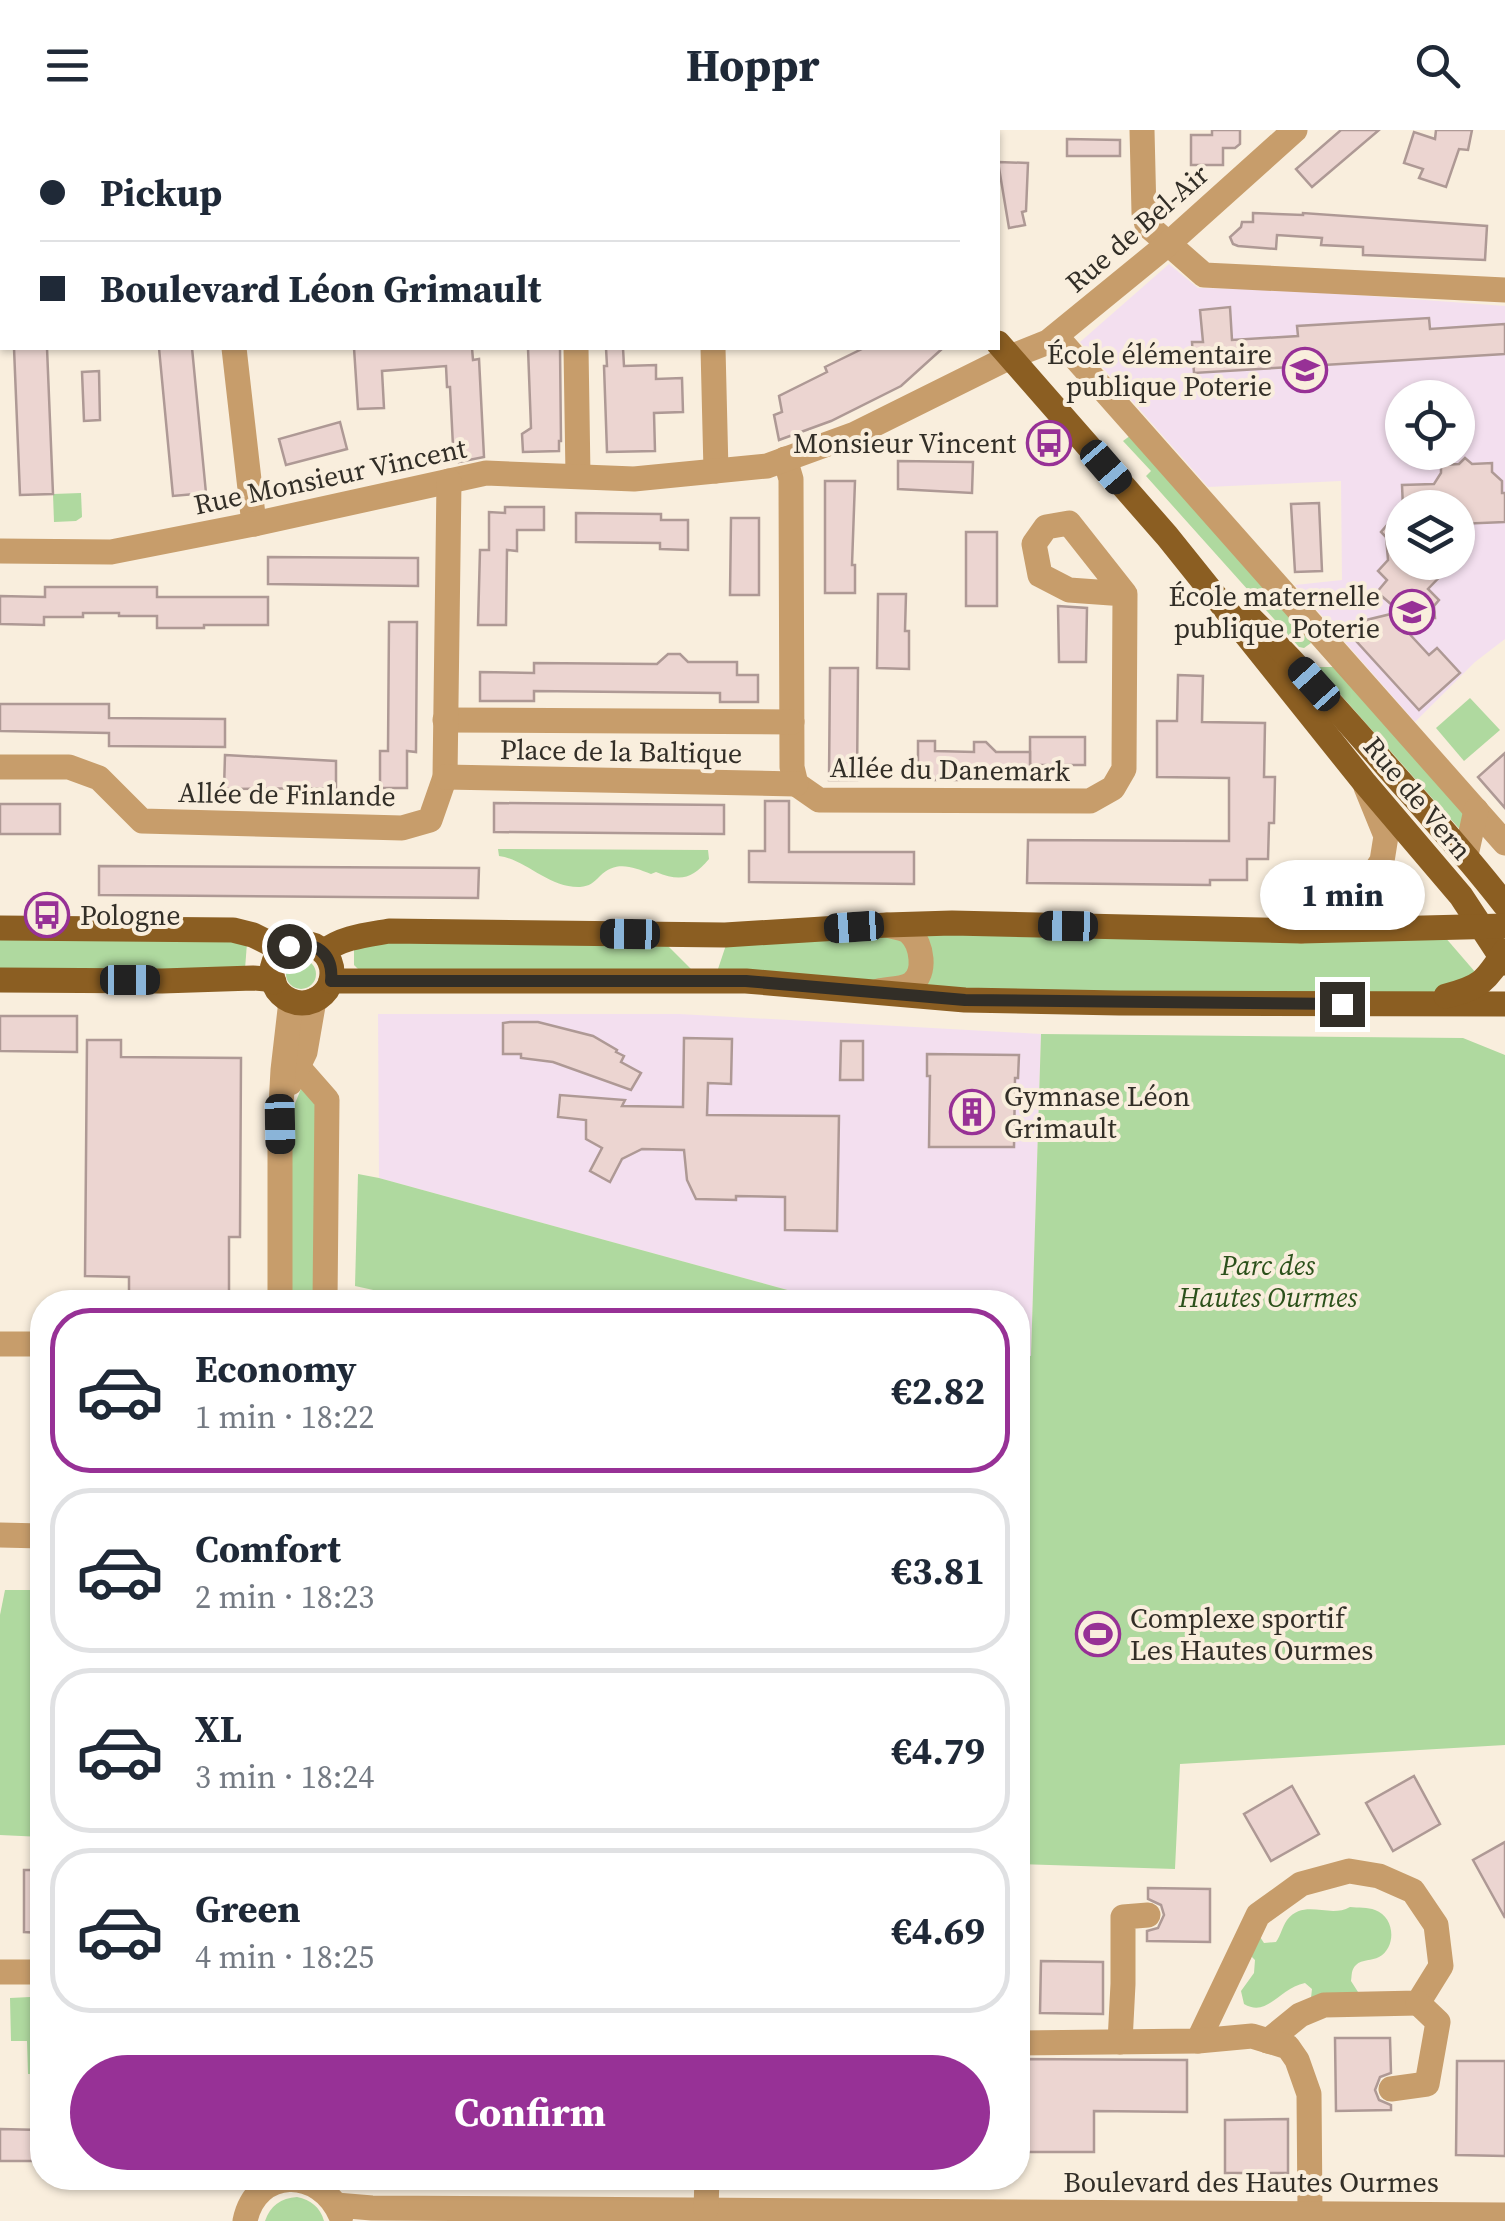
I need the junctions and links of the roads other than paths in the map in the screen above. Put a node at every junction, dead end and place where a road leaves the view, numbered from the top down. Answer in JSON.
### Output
{"nodes":[{"id":1,"x":1142,"y":130,"type":"edge"},
{"id":2,"x":1294,"y":130,"type":"edge"},
{"id":3,"x":1168,"y":244,"type":"junction"},
{"id":4,"x":1505,"y":290,"type":"edge"},
{"id":5,"x":1056,"y":336,"type":"junction"},
{"id":6,"x":234,"y":350,"type":"edge"},
{"id":7,"x":576,"y":350,"type":"edge"},
{"id":8,"x":713,"y":350,"type":"edge"},
{"id":9,"x":1004,"y":350,"type":"edge"},
{"id":10,"x":784,"y":459,"type":"junction"},
{"id":11,"x":716,"y":471,"type":"junction"},
{"id":12,"x":578,"y":476,"type":"junction"},
{"id":13,"x":449,"y":482,"type":"junction"},
{"id":14,"x":254,"y":524,"type":"junction"},
{"id":15,"x":1167,"y":536,"type":"junction"},
{"id":16,"x":0,"y":551,"type":"edge"},
{"id":17,"x":1126,"y":594,"type":"dead end"},
{"id":18,"x":1337,"y":652,"type":"junction"},
{"id":19,"x":1293,"y":660,"type":"junction"},
{"id":20,"x":444,"y":720,"type":"junction"},
{"id":21,"x":792,"y":722,"type":"junction"},
{"id":22,"x":0,"y":767,"type":"edge"},
{"id":23,"x":445,"y":776,"type":"junction"},
{"id":24,"x":1364,"y":782,"type":"junction"},
{"id":25,"x":796,"y":784,"type":"junction"},
{"id":26,"x":1476,"y":810,"type":"junction"},
{"id":27,"x":1505,"y":843,"type":"edge"},
{"id":28,"x":1466,"y":856,"type":"junction"},
{"id":29,"x":1505,"y":905,"type":"edge"},
{"id":30,"x":887,"y":924,"type":"junction"},
{"id":31,"x":1494,"y":927,"type":"edge"},
{"id":32,"x":0,"y":928,"type":"edge"},
{"id":33,"x":1301,"y":931,"type":"junction"},
{"id":34,"x":283,"y":950,"type":"junction"},
{"id":35,"x":323,"y":952,"type":"junction"},
{"id":36,"x":1504,"y":957,"type":"edge"},
{"id":37,"x":0,"y":980,"type":"edge"},
{"id":38,"x":302,"y":991,"type":"junction"},
{"id":39,"x":879,"y":991,"type":"junction"},
{"id":40,"x":1417,"y":1004,"type":"junction"},
{"id":41,"x":1505,"y":1004,"type":"edge"},
{"id":42,"x":298,"y":1067,"type":"junction"},
{"id":43,"x":282,"y":1096,"type":"junction"},
{"id":44,"x":280,"y":1290,"type":"edge"},
{"id":45,"x":325,"y":1290,"type":"edge"},
{"id":46,"x":0,"y":1344,"type":"edge"},
{"id":47,"x":30,"y":1344,"type":"edge"},
{"id":48,"x":0,"y":1535,"type":"edge"},
{"id":49,"x":30,"y":1536,"type":"edge"},
{"id":50,"x":1148,"y":1915,"type":"dead end"},
{"id":51,"x":0,"y":1972,"type":"edge"},
{"id":52,"x":30,"y":1972,"type":"edge"},
{"id":53,"x":1418,"y":2004,"type":"junction"},
{"id":54,"x":1268,"y":2040,"type":"junction"},
{"id":55,"x":1198,"y":2041,"type":"junction"},
{"id":56,"x":1120,"y":2042,"type":"junction"},
{"id":57,"x":1030,"y":2043,"type":"edge"},
{"id":58,"x":1390,"y":2089,"type":"dead end"},
{"id":59,"x":262,"y":2190,"type":"edge"},
{"id":60,"x":706,"y":2190,"type":"edge"},
{"id":61,"x":329,"y":2198,"type":"edge"},
{"id":62,"x":706,"y":2209,"type":"junction"},
{"id":63,"x":1304,"y":2215,"type":"edge"},
{"id":64,"x":1505,"y":2215,"type":"edge"},
{"id":65,"x":1184,"y":2216,"type":"edge"},
{"id":66,"x":245,"y":2221,"type":"edge"}],
"edges":[{"from":1,"to":3,"type":"street"},
{"from":2,"to":3,"type":"street","name":"Rue de Bel-Air"},
{"from":3,"to":4,"type":"street"},
{"from":3,"to":5,"type":"street","name":"Rue de Bel-Air"},
{"from":5,"to":9,"type":"street","name":"Rue de Bel-Air"},
{"from":5,"to":18,"type":"street"},
{"from":6,"to":14,"type":"street"},
{"from":7,"to":12,"type":"street"},
{"from":8,"to":11,"type":"street"},
{"from":9,"to":10,"type":"street","name":"Rue Monsieur Vincent"},
{"from":9,"to":15,"type":"main road","name":"Rue de Vern"},
{"from":10,"to":11,"type":"street","name":"Rue Monsieur Vincent"},
{"from":10,"to":21,"type":"street","name":"Allée du Danemark"},
{"from":11,"to":12,"type":"street","name":"Rue Monsieur Vincent"},
{"from":12,"to":13,"type":"street","name":"Rue Monsieur Vincent"},
{"from":13,"to":14,"type":"street","name":"Rue Monsieur Vincent"},
{"from":13,"to":20,"type":"street","name":"Allée de Finlande"},
{"from":14,"to":16,"type":"street","name":"Rue Monsieur Vincent"},
{"from":15,"to":19,"type":"main road","name":"Rue de Vern"},
{"from":15,"to":24,"type":"main road","name":"Rue de Vern"},
{"from":17,"to":25,"type":"street","name":"Allée du Danemark"},
{"from":18,"to":19,"type":"street"},
{"from":18,"to":26,"type":"street"},
{"from":19,"to":28,"type":"main road","name":"Rue de Vern"},
{"from":20,"to":21,"type":"street","name":"Place de la Baltique"},
{"from":20,"to":23,"type":"street","name":"Allée de Finlande"},
{"from":21,"to":25,"type":"street","name":"Allée du Danemark"},
{"from":22,"to":23,"type":"street","name":"Allée de Finlande"},
{"from":23,"to":25,"type":"street","name":"Place de la Baltique"},
{"from":24,"to":31,"type":"main road","name":"Rue de Vern"},
{"from":24,"to":33,"type":"street"},
{"from":26,"to":27,"type":"street"},
{"from":26,"to":28,"type":"street"},
{"from":28,"to":29,"type":"main road","name":"Rue de Vern"},
{"from":30,"to":33,"type":"main road"},
{"from":30,"to":35,"type":"main road"},
{"from":30,"to":39,"type":"street"},
{"from":31,"to":33,"type":"main road"},
{"from":31,"to":36,"type":"main road","name":"Rue de Vern"},
{"from":32,"to":34,"type":"main road"},
{"from":34,"to":35,"type":"main road"},
{"from":34,"to":38,"type":"main road"},
{"from":35,"to":38,"type":"main road"},
{"from":36,"to":40,"type":"main road"},
{"from":37,"to":38,"type":"main road"},
{"from":38,"to":39,"type":"main road"},
{"from":38,"to":42,"type":"street"},
{"from":38,"to":43,"type":"street"},
{"from":39,"to":40,"type":"main road"},
{"from":40,"to":41,"type":"main road"},
{"from":42,"to":43,"type":"street"},
{"from":42,"to":45,"type":"street"},
{"from":43,"to":44,"type":"street"},
{"from":46,"to":47,"type":"street"},
{"from":48,"to":49,"type":"street"},
{"from":50,"to":56,"type":"street"},
{"from":51,"to":52,"type":"street"},
{"from":53,"to":54,"type":"street"},
{"from":53,"to":55,"type":"street"},
{"from":53,"to":58,"type":"street"},
{"from":54,"to":55,"type":"street"},
{"from":54,"to":63,"type":"street"},
{"from":55,"to":56,"type":"street"},
{"from":56,"to":57,"type":"street"},
{"from":59,"to":66,"type":"street"},
{"from":60,"to":62,"type":"street"},
{"from":61,"to":62,"type":"street","name":"Boulevard des Hautes Ourmes"},
{"from":62,"to":65,"type":"street","name":"Boulevard des Hautes Ourmes"},
{"from":63,"to":64,"type":"street","name":"Boulevard des Hautes Ourmes"},
{"from":63,"to":65,"type":"street","name":"Boulevard des Hautes Ourmes"}]}
